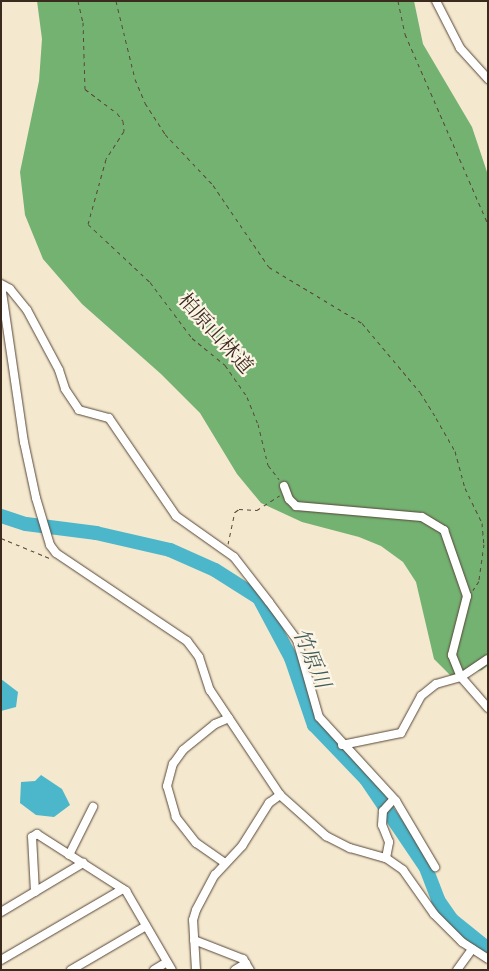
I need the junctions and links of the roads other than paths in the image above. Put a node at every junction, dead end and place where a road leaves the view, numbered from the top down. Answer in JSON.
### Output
{"nodes":[{"id":1,"x":436,"y":1,"type":"edge"},
{"id":2,"x":488,"y":79,"type":"edge"},
{"id":3,"x":1,"y":284,"type":"edge"},
{"id":4,"x":284,"y":486,"type":"road end"},
{"id":5,"x":488,"y":658,"type":"edge"},
{"id":6,"x":461,"y":676,"type":"junction"},
{"id":7,"x":488,"y":708,"type":"edge"},
{"id":8,"x":230,"y":718,"type":"junction"},
{"id":9,"x":342,"y":745,"type":"junction"},
{"id":10,"x":280,"y":795,"type":"junction"},
{"id":11,"x":392,"y":801,"type":"junction"},
{"id":12,"x":93,"y":807,"type":"dead end"},
{"id":13,"x":70,"y":855,"type":"junction"},
{"id":14,"x":386,"y":858,"type":"junction"},
{"id":15,"x":225,"y":863,"type":"junction"},
{"id":16,"x":83,"y":864,"type":"junction"},
{"id":17,"x":435,"y":867,"type":"dead end"},
{"id":18,"x":123,"y":889,"type":"junction"},
{"id":19,"x":35,"y":892,"type":"junction"},
{"id":20,"x":1,"y":912,"type":"edge"},
{"id":21,"x":146,"y":926,"type":"junction"},
{"id":22,"x":194,"y":940,"type":"junction"},
{"id":23,"x":472,"y":949,"type":"junction"},
{"id":24,"x":488,"y":959,"type":"edge"},
{"id":25,"x":1,"y":960,"type":"edge"},
{"id":26,"x":167,"y":962,"type":"junction"},
{"id":27,"x":248,"y":966,"type":"edge"},
{"id":28,"x":71,"y":970,"type":"edge"},
{"id":29,"x":154,"y":970,"type":"edge"},
{"id":30,"x":172,"y":970,"type":"edge"},
{"id":31,"x":196,"y":970,"type":"edge"},
{"id":32,"x":235,"y":970,"type":"edge"},
{"id":33,"x":457,"y":970,"type":"edge"}],
"edges":[{"from":1,"to":2,"type":"street"},
{"from":3,"to":8,"type":"street"},
{"from":3,"to":9,"type":"street"},
{"from":4,"to":6,"type":"street"},
{"from":5,"to":6,"type":"street"},
{"from":6,"to":7,"type":"street"},
{"from":6,"to":9,"type":"street"},
{"from":8,"to":10,"type":"street"},
{"from":8,"to":15,"type":"street"},
{"from":9,"to":11,"type":"street"},
{"from":10,"to":14,"type":"street"},
{"from":10,"to":15,"type":"street"},
{"from":11,"to":14,"type":"street"},
{"from":11,"to":17,"type":"street"},
{"from":12,"to":13,"type":"street"},
{"from":13,"to":16,"type":"street"},
{"from":13,"to":19,"type":"street"},
{"from":14,"to":23,"type":"street"},
{"from":15,"to":22,"type":"street"},
{"from":16,"to":18,"type":"street"},
{"from":16,"to":19,"type":"street"},
{"from":18,"to":21,"type":"street"},
{"from":18,"to":25,"type":"street"},
{"from":19,"to":20,"type":"street"},
{"from":21,"to":26,"type":"street"},
{"from":21,"to":28,"type":"street"},
{"from":22,"to":27,"type":"street"},
{"from":22,"to":31,"type":"street"},
{"from":23,"to":24,"type":"street"},
{"from":23,"to":33,"type":"street"},
{"from":26,"to":29,"type":"street"},
{"from":26,"to":30,"type":"street"},
{"from":27,"to":32,"type":"street"}]}
